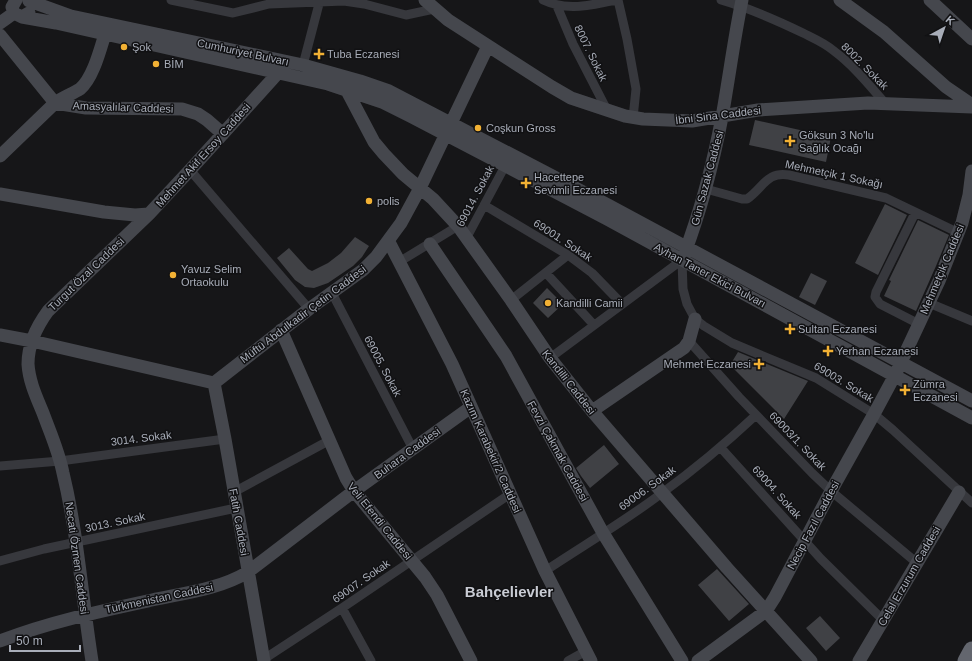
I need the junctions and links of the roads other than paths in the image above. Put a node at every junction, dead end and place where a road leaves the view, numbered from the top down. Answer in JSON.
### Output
{"nodes":[{"id":1,"x":170,"y":0,"type":"edge"},
{"id":2,"x":543,"y":0,"type":"edge"},
{"id":3,"x":617,"y":0,"type":"edge"},
{"id":4,"x":721,"y":0,"type":"edge"},
{"id":5,"x":840,"y":0,"type":"edge"},
{"id":6,"x":930,"y":0,"type":"edge"},
{"id":7,"x":319,"y":1,"type":"edge"},
{"id":8,"x":741,"y":3,"type":"edge"},
{"id":9,"x":20,"y":4,"type":"edge"},
{"id":10,"x":214,"y":5,"type":"edge"},
{"id":11,"x":429,"y":5,"type":"edge"},
{"id":12,"x":557,"y":6,"type":"junction"},
{"id":13,"x":0,"y":23,"type":"edge"},
{"id":14,"x":105,"y":34,"type":"junction"},
{"id":15,"x":0,"y":35,"type":"edge"},
{"id":16,"x":972,"y":38,"type":"edge"},
{"id":17,"x":488,"y":46,"type":"junction"},
{"id":18,"x":303,"y":65,"type":"junction"},
{"id":19,"x":278,"y":73,"type":"junction"},
{"id":20,"x":346,"y":89,"type":"junction"},
{"id":21,"x":55,"y":103,"type":"junction"},
{"id":22,"x":885,"y":104,"type":"junction"},
{"id":23,"x":972,"y":106,"type":"edge"},
{"id":24,"x":607,"y":110,"type":"junction"},
{"id":25,"x":722,"y":117,"type":"junction"},
{"id":26,"x":633,"y":118,"type":"junction"},
{"id":27,"x":449,"y":129,"type":"junction"},
{"id":28,"x":223,"y":134,"type":"junction"},
{"id":29,"x":0,"y":156,"type":"edge"},
{"id":30,"x":505,"y":166,"type":"junction"},
{"id":31,"x":190,"y":170,"type":"junction"},
{"id":32,"x":972,"y":171,"type":"edge"},
{"id":33,"x":420,"y":188,"type":"junction"},
{"id":34,"x":706,"y":189,"type":"junction"},
{"id":35,"x":0,"y":194,"type":"edge"},
{"id":36,"x":484,"y":205,"type":"junction"},
{"id":37,"x":915,"y":213,"type":"junction"},
{"id":38,"x":149,"y":214,"type":"junction"},
{"id":39,"x":458,"y":226,"type":"junction"},
{"id":40,"x":959,"y":233,"type":"junction"},
{"id":41,"x":467,"y":237,"type":"junction"},
{"id":42,"x":389,"y":242,"type":"junction"},
{"id":43,"x":430,"y":244,"type":"junction"},
{"id":44,"x":684,"y":254,"type":"junction"},
{"id":45,"x":568,"y":255,"type":"junction"},
{"id":46,"x":399,"y":262,"type":"junction"},
{"id":47,"x":546,"y":273,"type":"junction"},
{"id":48,"x":332,"y":293,"type":"junction"},
{"id":49,"x":511,"y":300,"type":"junction"},
{"id":50,"x":622,"y":304,"type":"junction"},
{"id":51,"x":928,"y":304,"type":"junction"},
{"id":52,"x":308,"y":309,"type":"junction"},
{"id":53,"x":695,"y":319,"type":"junction"},
{"id":54,"x":972,"y":321,"type":"edge"},
{"id":55,"x":919,"y":324,"type":"junction"},
{"id":56,"x":594,"y":326,"type":"junction"},
{"id":57,"x":281,"y":330,"type":"junction"},
{"id":58,"x":0,"y":335,"type":"edge"},
{"id":59,"x":32,"y":341,"type":"junction"},
{"id":60,"x":689,"y":341,"type":"junction"},
{"id":61,"x":550,"y":358,"type":"junction"},
{"id":62,"x":898,"y":369,"type":"junction"},
{"id":63,"x":214,"y":383,"type":"junction"},
{"id":64,"x":972,"y":401,"type":"edge"},
{"id":65,"x":471,"y":407,"type":"junction"},
{"id":66,"x":592,"y":411,"type":"junction"},
{"id":67,"x":874,"y":414,"type":"junction"},
{"id":68,"x":756,"y":415,"type":"junction"},
{"id":69,"x":972,"y":418,"type":"edge"},
{"id":70,"x":225,"y":439,"type":"junction"},
{"id":71,"x":330,"y":440,"type":"junction"},
{"id":72,"x":721,"y":448,"type":"junction"},
{"id":73,"x":413,"y":449,"type":"junction"},
{"id":74,"x":60,"y":461,"type":"junction"},
{"id":75,"x":0,"y":466,"type":"edge"},
{"id":76,"x":354,"y":491,"type":"junction"},
{"id":77,"x":831,"y":491,"type":"junction"},
{"id":78,"x":234,"y":492,"type":"junction"},
{"id":79,"x":959,"y":492,"type":"junction"},
{"id":80,"x":662,"y":493,"type":"junction"},
{"id":81,"x":510,"y":494,"type":"junction"},
{"id":82,"x":972,"y":503,"type":"edge"},
{"id":83,"x":236,"y":508,"type":"junction"},
{"id":84,"x":603,"y":534,"type":"junction"},
{"id":85,"x":804,"y":541,"type":"junction"},
{"id":86,"x":77,"y":542,"type":"junction"},
{"id":87,"x":412,"y":560,"type":"junction"},
{"id":88,"x":0,"y":561,"type":"edge"},
{"id":89,"x":917,"y":563,"type":"junction"},
{"id":90,"x":545,"y":571,"type":"junction"},
{"id":91,"x":248,"y":572,"type":"junction"},
{"id":92,"x":342,"y":608,"type":"junction"},
{"id":93,"x":766,"y":611,"type":"junction"},
{"id":94,"x":85,"y":615,"type":"junction"},
{"id":95,"x":883,"y":620,"type":"junction"},
{"id":96,"x":0,"y":641,"type":"edge"},
{"id":97,"x":972,"y":650,"type":"edge"},
{"id":98,"x":588,"y":656,"type":"edge"},
{"id":99,"x":264,"y":660,"type":"edge"},
{"id":100,"x":92,"y":661,"type":"edge"},
{"id":101,"x":371,"y":661,"type":"edge"},
{"id":102,"x":471,"y":661,"type":"edge"},
{"id":103,"x":568,"y":661,"type":"edge"},
{"id":104,"x":682,"y":661,"type":"edge"},
{"id":105,"x":698,"y":661,"type":"edge"},
{"id":106,"x":811,"y":661,"type":"edge"},
{"id":107,"x":859,"y":661,"type":"edge"},
{"id":108,"x":966,"y":661,"type":"edge"}],
"edges":[{"from":1,"to":10,"type":"street"},
{"from":2,"to":12,"type":"street"},
{"from":3,"to":12,"type":"street"},
{"from":3,"to":26,"type":"street"},
{"from":4,"to":8,"type":"street","name":"8002. Sokak"},
{"from":5,"to":23,"type":"street"},
{"from":6,"to":16,"type":"street"},
{"from":7,"to":10,"type":"street"},
{"from":7,"to":11,"type":"street"},
{"from":7,"to":18,"type":"street"},
{"from":8,"to":22,"type":"street","name":"8002. Sokak"},
{"from":8,"to":25,"type":"street","name":"Gün Sazak Caddesi"},
{"from":9,"to":13,"type":"street"},
{"from":9,"to":14,"type":"street","name":"Cumhuriyet Bulvarı"},
{"from":9,"to":18,"type":"street","name":"Cumhuriyet Bulvarı"},
{"from":11,"to":17,"type":"street","name":"İbni Sina Caddesi"},
{"from":12,"to":24,"type":"street","name":"8007. Sokak"},
{"from":14,"to":19,"type":"street","name":"Cumhuriyet Bulvarı"},
{"from":14,"to":21,"type":"street"},
{"from":15,"to":21,"type":"street"},
{"from":17,"to":24,"type":"street","name":"İbni Sina Caddesi"},
{"from":17,"to":27,"type":"street","name":"Müftü Abdulkadir Çetin Caddesi"},
{"from":18,"to":27,"type":"street","name":"Cumhuriyet Bulvarı"},
{"from":19,"to":20,"type":"street","name":"Cumhuriyet Bulvarı"},
{"from":19,"to":28,"type":"street","name":"Mehmet Akif Ersoy Caddesi"},
{"from":20,"to":27,"type":"street","name":"Cumhuriyet Bulvarı"},
{"from":20,"to":33,"type":"street","name":"Kandilli Caddesi"},
{"from":21,"to":28,"type":"street","name":"Amasyalılar Caddesi"},
{"from":21,"to":29,"type":"street"},
{"from":22,"to":23,"type":"street","name":"İbni Sina Caddesi"},
{"from":22,"to":25,"type":"street","name":"İbni Sina Caddesi"},
{"from":24,"to":26,"type":"street","name":"İbni Sina Caddesi"},
{"from":25,"to":26,"type":"street","name":"İbni Sina Caddesi"},
{"from":25,"to":34,"type":"street","name":"Gün Sazak Caddesi"},
{"from":27,"to":30,"type":"street","name":"Ayhan Taner Ekici Bulvarı"},
{"from":27,"to":33,"type":"street","name":"Müftü Abdulkadir Çetin Caddesi"},
{"from":27,"to":44,"type":"street","name":"Ayhan Taner Ekici Bulvarı"},
{"from":28,"to":31,"type":"street","name":"Mehmet Akif Ersoy Caddesi"},
{"from":30,"to":36,"type":"street","name":"69014. Sokak"},
{"from":30,"to":44,"type":"street","name":"Ayhan Taner Ekici Bulvarı"},
{"from":31,"to":38,"type":"street","name":"Mehmet Akif Ersoy Caddesi"},
{"from":31,"to":52,"type":"street"},
{"from":32,"to":40,"type":"street","name":"Mehmetçik Caddesi"},
{"from":33,"to":39,"type":"street","name":"Kandilli Caddesi"},
{"from":33,"to":42,"type":"street","name":"Müftü Abdulkadir Çetin Caddesi"},
{"from":34,"to":37,"type":"street","name":"Mehmetçik 1 Sokağı"},
{"from":34,"to":44,"type":"street","name":"Gün Sazak Caddesi"},
{"from":35,"to":38,"type":"street","name":"Mehmet Akif Ersoy Caddesi"},
{"from":36,"to":41,"type":"street","name":"69014. Sokak"},
{"from":36,"to":45,"type":"street","name":"69001. Sokak"},
{"from":37,"to":40,"type":"street","name":"Mehmetçik 1 Sokağı"},
{"from":37,"to":55,"type":"street"},
{"from":38,"to":59,"type":"street","name":"Turgut Özal Caddesi"},
{"from":39,"to":41,"type":"street","name":"Kandilli Caddesi"},
{"from":39,"to":43,"type":"street"},
{"from":40,"to":51,"type":"street","name":"Mehmetçik Caddesi"},
{"from":41,"to":49,"type":"street","name":"Kandilli Caddesi"},
{"from":42,"to":46,"type":"street","name":"Kazım Karabekir/2 Caddesi"},
{"from":42,"to":48,"type":"street","name":"Müftü Abdulkadir Çetin Caddesi"},
{"from":43,"to":46,"type":"street"},
{"from":43,"to":84,"type":"street","name":"Fevzi Çakmak Caddesi"},
{"from":44,"to":50,"type":"street"},
{"from":44,"to":53,"type":"street","name":"69003. Sokak"},
{"from":44,"to":62,"type":"street","name":"Ayhan Taner Ekici Bulvarı"},
{"from":45,"to":47,"type":"street"},
{"from":45,"to":50,"type":"street","name":"69001. Sokak"},
{"from":46,"to":65,"type":"street","name":"Kazım Karabekir/2 Caddesi"},
{"from":47,"to":49,"type":"street"},
{"from":47,"to":56,"type":"street"},
{"from":48,"to":52,"type":"street","name":"Müftü Abdulkadir Çetin Caddesi"},
{"from":48,"to":73,"type":"street","name":"69005. Sokak"},
{"from":49,"to":61,"type":"street","name":"Kandilli Caddesi"},
{"from":50,"to":56,"type":"street"},
{"from":51,"to":54,"type":"street"},
{"from":51,"to":55,"type":"street","name":"Mehmetçik Caddesi"},
{"from":52,"to":57,"type":"street","name":"Müftü Abdulkadir Çetin Caddesi"},
{"from":53,"to":60,"type":"street"},
{"from":53,"to":67,"type":"street","name":"69003. Sokak"},
{"from":55,"to":62,"type":"street","name":"Mehmetçik Caddesi"},
{"from":56,"to":61,"type":"street"},
{"from":57,"to":63,"type":"street","name":"Müftü Abdulkadir Çetin Caddesi"},
{"from":57,"to":71,"type":"street","name":"Veli Efendi Caddesi"},
{"from":58,"to":59,"type":"street"},
{"from":59,"to":63,"type":"street"},
{"from":59,"to":74,"type":"street","name":"Necati Özmen Caddesi"},
{"from":60,"to":66,"type":"street"},
{"from":60,"to":68,"type":"street","name":"69003/1. Sokak"},
{"from":61,"to":66,"type":"street","name":"Kandilli Caddesi"},
{"from":62,"to":64,"type":"street","name":"Ayhan Taner Ekici Bulvarı"},
{"from":62,"to":67,"type":"street","name":"Necip Fazıl Caddesi"},
{"from":62,"to":69,"type":"street","name":"Ayhan Taner Ekici Bulvarı"},
{"from":63,"to":70,"type":"street","name":"Fatih Caddesi"},
{"from":65,"to":73,"type":"street","name":"Buhara Caddesi"},
{"from":65,"to":81,"type":"street","name":"Kazım Karabekir/2 Caddesi"},
{"from":66,"to":80,"type":"street","name":"Kandilli Caddesi"},
{"from":67,"to":77,"type":"street","name":"Necip Fazıl Caddesi"},
{"from":67,"to":79,"type":"street","name":"69003. Sokak"},
{"from":68,"to":72,"type":"street","name":"69006. Sokak"},
{"from":68,"to":77,"type":"street","name":"69003/1. Sokak"},
{"from":70,"to":74,"type":"street","name":"3014. Sokak"},
{"from":70,"to":78,"type":"street","name":"Fatih Caddesi"},
{"from":71,"to":76,"type":"street","name":"Veli Efendi Caddesi"},
{"from":71,"to":78,"type":"street"},
{"from":72,"to":80,"type":"street","name":"69006. Sokak"},
{"from":72,"to":85,"type":"street","name":"69004. Sokak"},
{"from":73,"to":76,"type":"street","name":"Buhara Caddesi"},
{"from":74,"to":75,"type":"street","name":"3014. Sokak"},
{"from":74,"to":86,"type":"street","name":"Necati Özmen Caddesi"},
{"from":76,"to":87,"type":"street","name":"Veli Efendi Caddesi"},
{"from":76,"to":91,"type":"street","name":"Buhara Caddesi"},
{"from":77,"to":85,"type":"street","name":"Necip Fazıl Caddesi"},
{"from":77,"to":89,"type":"street","name":"69003/1. Sokak"},
{"from":78,"to":83,"type":"street","name":"Fatih Caddesi"},
{"from":79,"to":82,"type":"street","name":"69003. Sokak"},
{"from":79,"to":89,"type":"street","name":"Celal Erzurum Caddesi"},
{"from":80,"to":84,"type":"street","name":"69006. Sokak"},
{"from":80,"to":93,"type":"street","name":"Kandilli Caddesi"},
{"from":81,"to":87,"type":"street","name":"69007. Sokak"},
{"from":81,"to":90,"type":"street","name":"Kazım Karabekir/2 Caddesi"},
{"from":83,"to":86,"type":"street","name":"3013. Sokak"},
{"from":83,"to":91,"type":"street","name":"Fatih Caddesi"},
{"from":84,"to":90,"type":"street","name":"69006. Sokak"},
{"from":84,"to":104,"type":"street","name":"Fevzi Çakmak Caddesi"},
{"from":85,"to":93,"type":"street","name":"Necip Fazıl Caddesi"},
{"from":85,"to":95,"type":"street","name":"69004. Sokak"},
{"from":86,"to":88,"type":"street","name":"3013. Sokak"},
{"from":86,"to":94,"type":"street","name":"Necati Özmen Caddesi"},
{"from":87,"to":92,"type":"street","name":"69007. Sokak"},
{"from":87,"to":102,"type":"street","name":"Veli Efendi Caddesi"},
{"from":89,"to":95,"type":"street","name":"Celal Erzurum Caddesi"},
{"from":90,"to":98,"type":"street","name":"Kazım Karabekir/2 Caddesi"},
{"from":91,"to":94,"type":"street","name":"Türkmenistan Caddesi"},
{"from":91,"to":99,"type":"street","name":"Fatih Caddesi"},
{"from":92,"to":99,"type":"street","name":"69007. Sokak"},
{"from":92,"to":101,"type":"street"},
{"from":93,"to":105,"type":"street","name":"Necip Fazıl Caddesi"},
{"from":93,"to":106,"type":"street","name":"Kandilli Caddesi"},
{"from":94,"to":96,"type":"street","name":"Türkmenistan Caddesi"},
{"from":94,"to":100,"type":"street","name":"Necati Özmen Caddesi"},
{"from":95,"to":107,"type":"street","name":"Celal Erzurum Caddesi"},
{"from":97,"to":108,"type":"highway"},
{"from":98,"to":103,"type":"street"}]}
